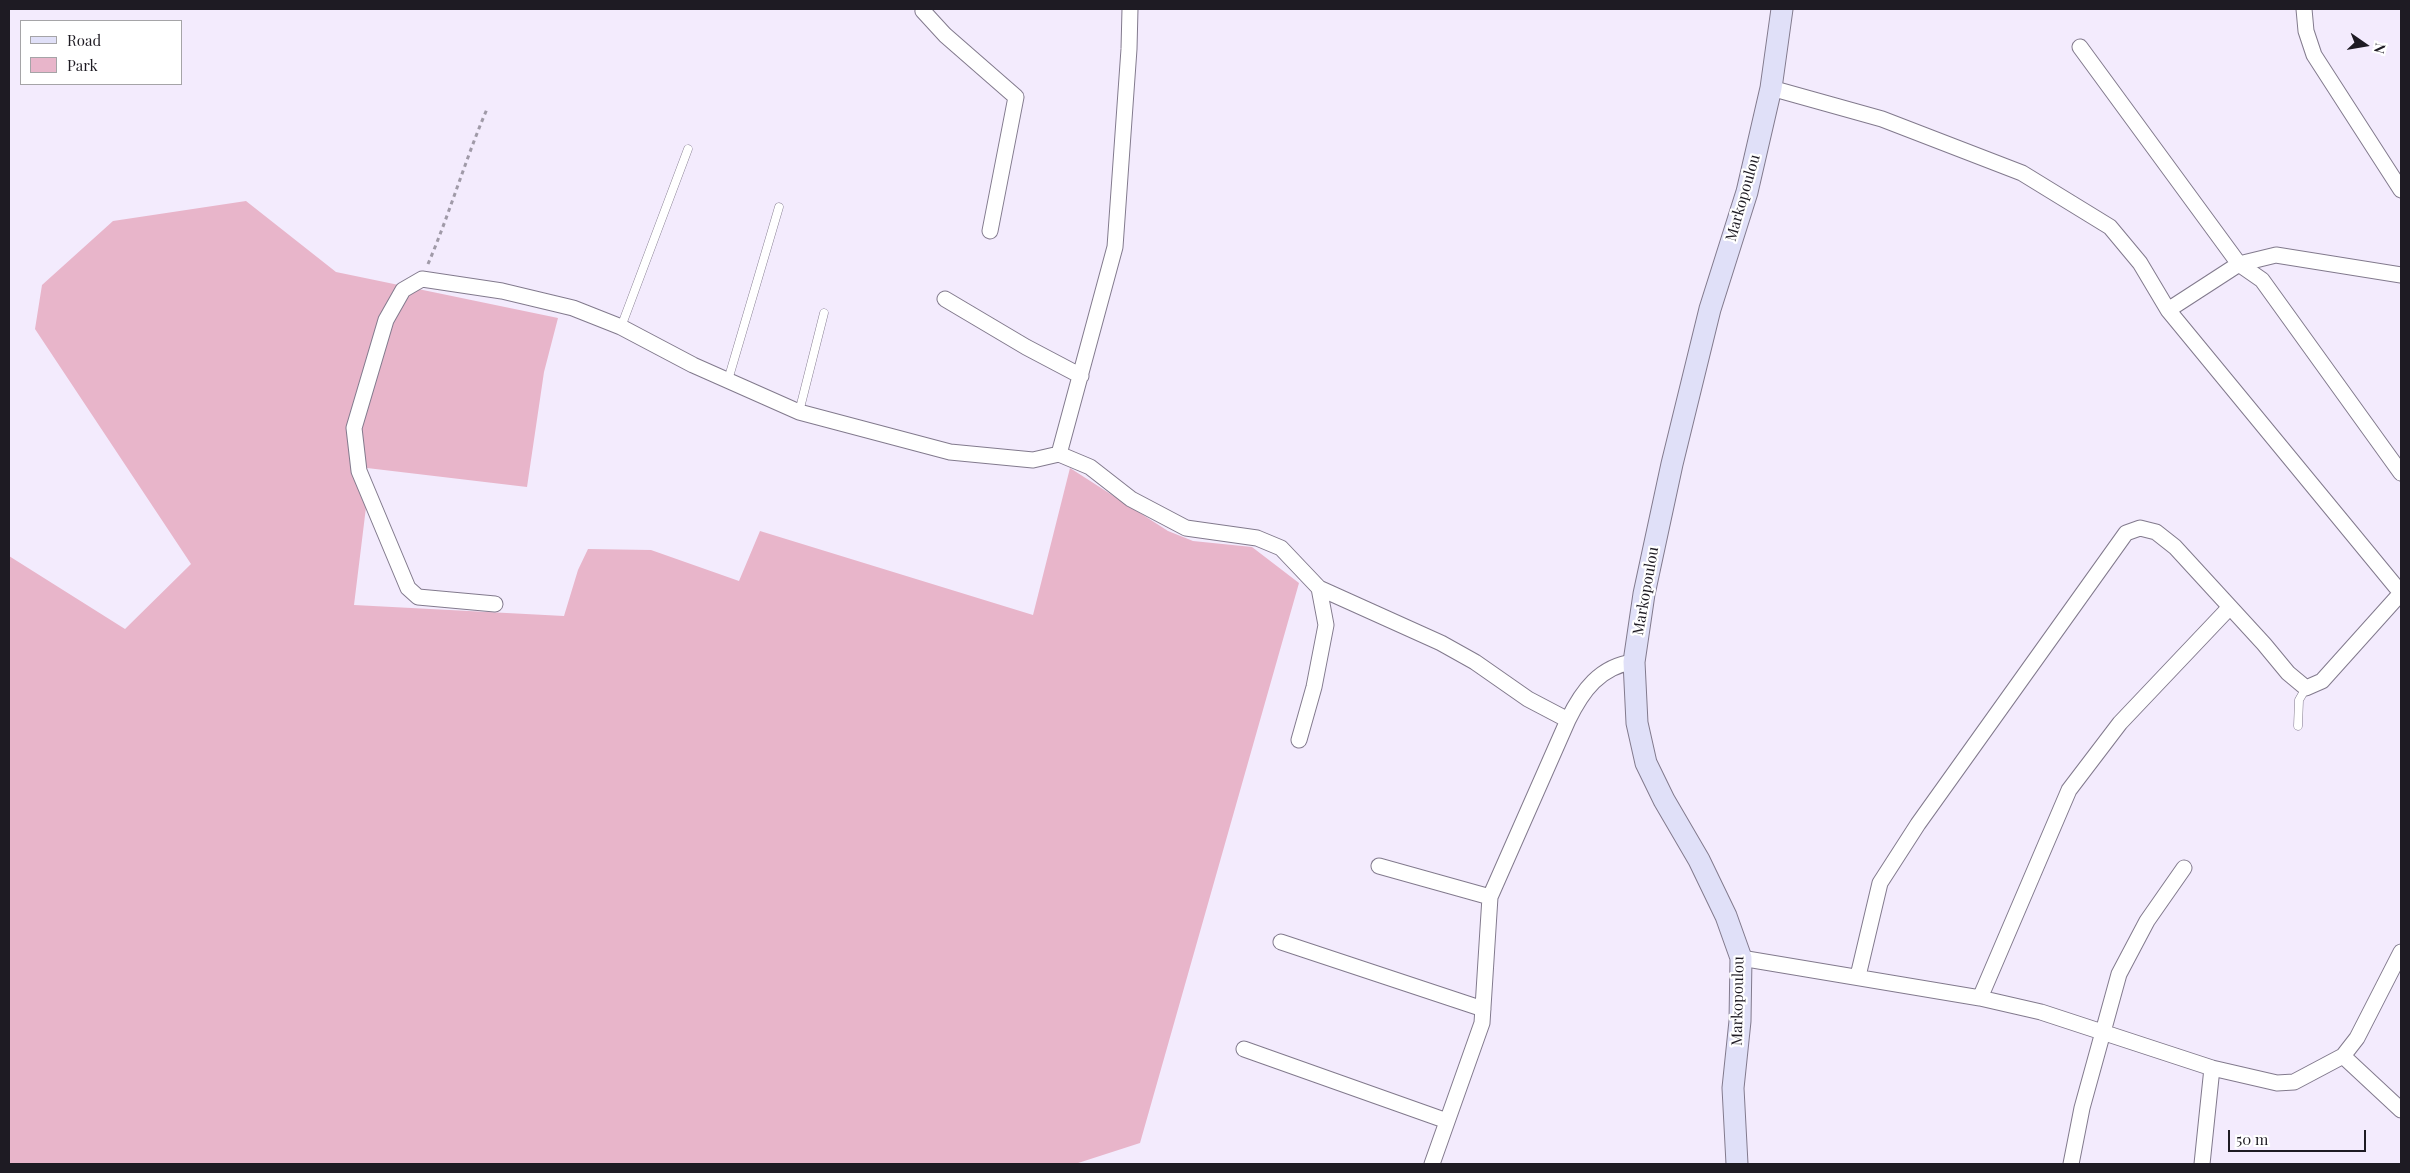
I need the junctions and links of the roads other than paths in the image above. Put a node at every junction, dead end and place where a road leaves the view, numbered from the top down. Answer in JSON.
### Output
{"nodes":[{"id":1,"x":924,"y":9,"type":"edge"},
{"id":2,"x":1130,"y":9,"type":"edge"},
{"id":3,"x":1782,"y":9,"type":"edge"},
{"id":4,"x":2304,"y":9,"type":"edge"},
{"id":5,"x":2080,"y":47,"type":"dead end"},
{"id":6,"x":1771,"y":88,"type":"junction"},
{"id":7,"x":688,"y":150,"type":"dead end"},
{"id":8,"x":2401,"y":190,"type":"edge"},
{"id":9,"x":779,"y":207,"type":"dead end"},
{"id":10,"x":990,"y":231,"type":"dead end"},
{"id":11,"x":2239,"y":264,"type":"junction"},
{"id":12,"x":2401,"y":275,"type":"edge"},
{"id":13,"x":945,"y":299,"type":"dead end"},
{"id":14,"x":2168,"y":310,"type":"junction"},
{"id":15,"x":824,"y":313,"type":"dead end"},
{"id":16,"x":621,"y":327,"type":"junction"},
{"id":17,"x":1080,"y":376,"type":"junction"},
{"id":18,"x":728,"y":380,"type":"junction"},
{"id":19,"x":799,"y":412,"type":"junction"},
{"id":20,"x":1059,"y":454,"type":"junction"},
{"id":21,"x":2401,"y":473,"type":"edge"},
{"id":22,"x":1319,"y":588,"type":"junction"},
{"id":23,"x":2401,"y":593,"type":"edge"},
{"id":24,"x":494,"y":604,"type":"dead end"},
{"id":25,"x":2230,"y":607,"type":"junction"},
{"id":26,"x":1634,"y":662,"type":"junction"},
{"id":27,"x":2306,"y":688,"type":"junction"},
{"id":28,"x":1568,"y":720,"type":"junction"},
{"id":29,"x":2298,"y":726,"type":"dead end"},
{"id":30,"x":1299,"y":740,"type":"dead end"},
{"id":31,"x":1379,"y":866,"type":"dead end"},
{"id":32,"x":2184,"y":868,"type":"dead end"},
{"id":33,"x":1490,"y":897,"type":"junction"},
{"id":34,"x":1281,"y":942,"type":"dead end"},
{"id":35,"x":2401,"y":952,"type":"edge"},
{"id":36,"x":1741,"y":958,"type":"junction"},
{"id":37,"x":1858,"y":976,"type":"junction"},
{"id":38,"x":1980,"y":998,"type":"junction"},
{"id":39,"x":1483,"y":1009,"type":"junction"},
{"id":40,"x":2103,"y":1032,"type":"junction"},
{"id":41,"x":1244,"y":1049,"type":"dead end"},
{"id":42,"x":2343,"y":1056,"type":"junction"},
{"id":43,"x":2212,"y":1068,"type":"junction"},
{"id":44,"x":2401,"y":1110,"type":"edge"},
{"id":45,"x":1447,"y":1121,"type":"junction"},
{"id":46,"x":1432,"y":1164,"type":"edge"},
{"id":47,"x":1737,"y":1164,"type":"edge"},
{"id":48,"x":2072,"y":1164,"type":"edge"},
{"id":49,"x":2202,"y":1164,"type":"edge"}],
"edges":[{"from":1,"to":10,"type":"street"},
{"from":2,"to":17,"type":"street"},
{"from":3,"to":6,"type":"street","name":"Markopoulou"},
{"from":4,"to":8,"type":"street"},
{"from":5,"to":11,"type":"street"},
{"from":6,"to":14,"type":"street"},
{"from":6,"to":26,"type":"street","name":"Markopoulou"},
{"from":7,"to":16,"type":"lane"},
{"from":9,"to":18,"type":"lane"},
{"from":11,"to":12,"type":"street"},
{"from":11,"to":14,"type":"street"},
{"from":11,"to":21,"type":"street"},
{"from":13,"to":17,"type":"street"},
{"from":14,"to":23,"type":"street"},
{"from":15,"to":19,"type":"lane"},
{"from":16,"to":18,"type":"street"},
{"from":16,"to":24,"type":"street"},
{"from":17,"to":20,"type":"street"},
{"from":18,"to":19,"type":"street"},
{"from":19,"to":20,"type":"street"},
{"from":20,"to":22,"type":"street"},
{"from":22,"to":28,"type":"street"},
{"from":22,"to":30,"type":"street"},
{"from":23,"to":27,"type":"street"},
{"from":25,"to":27,"type":"street"},
{"from":25,"to":37,"type":"street"},
{"from":25,"to":38,"type":"street"},
{"from":26,"to":28,"type":"street"},
{"from":26,"to":36,"type":"street","name":"Markopoulou"},
{"from":27,"to":29,"type":"lane"},
{"from":28,"to":33,"type":"street"},
{"from":31,"to":33,"type":"street"},
{"from":32,"to":40,"type":"street"},
{"from":33,"to":39,"type":"street"},
{"from":34,"to":39,"type":"street"},
{"from":35,"to":42,"type":"street"},
{"from":36,"to":37,"type":"street"},
{"from":36,"to":47,"type":"street","name":"Markopoulou"},
{"from":37,"to":38,"type":"street"},
{"from":38,"to":40,"type":"street"},
{"from":39,"to":45,"type":"street"},
{"from":40,"to":43,"type":"street"},
{"from":40,"to":48,"type":"street"},
{"from":41,"to":45,"type":"street"},
{"from":42,"to":43,"type":"street"},
{"from":42,"to":44,"type":"street"},
{"from":43,"to":49,"type":"street"},
{"from":45,"to":46,"type":"street"}]}
